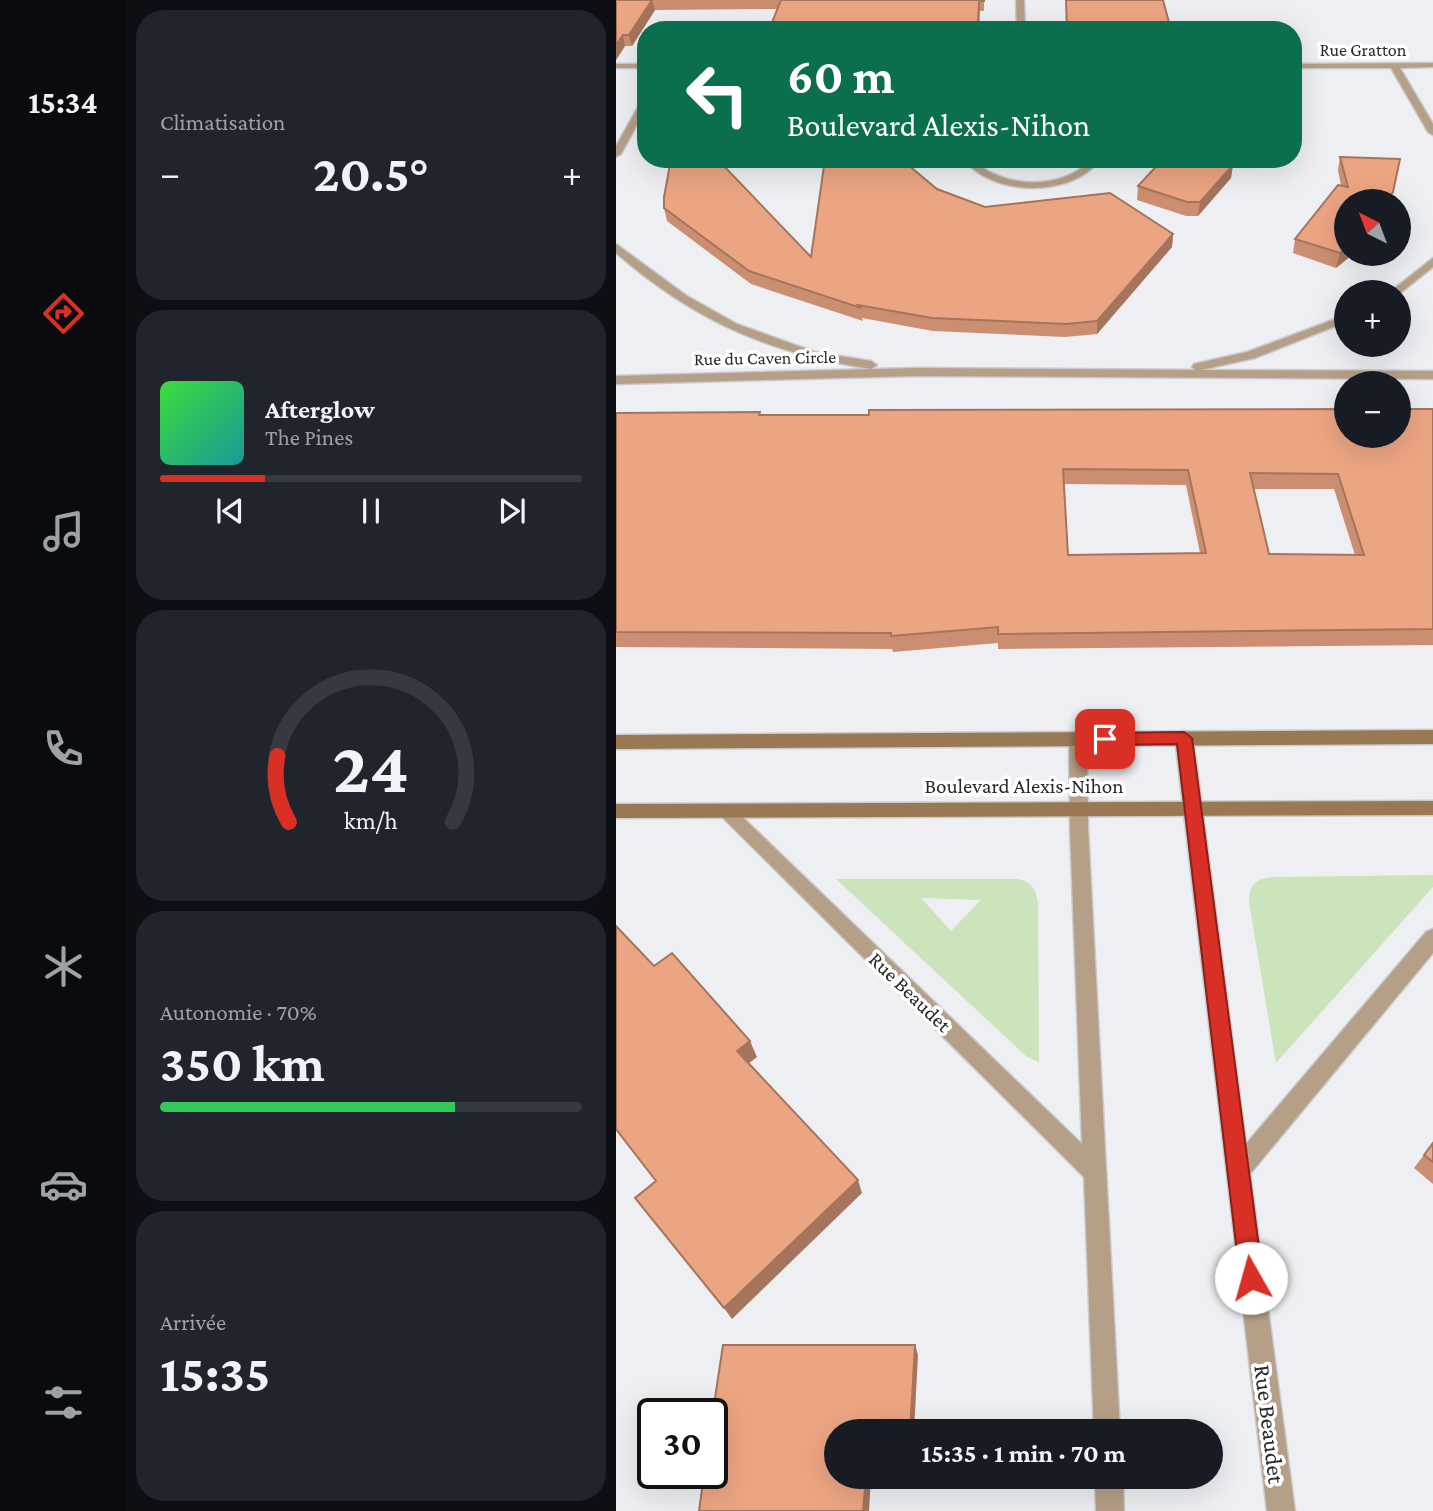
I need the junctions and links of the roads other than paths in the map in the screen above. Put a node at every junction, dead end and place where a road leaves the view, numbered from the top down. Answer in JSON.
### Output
{"nodes":[{"id":1,"x":1020,"y":0,"type":"edge"},
{"id":2,"x":1021,"y":21,"type":"edge"},
{"id":3,"x":1394,"y":65,"type":"junction"},
{"id":4,"x":1433,"y":65,"type":"edge"},
{"id":5,"x":616,"y":66,"type":"edge"},
{"id":6,"x":637,"y":66,"type":"edge"},
{"id":7,"x":1302,"y":66,"type":"edge"},
{"id":8,"x":637,"y":116,"type":"edge"},
{"id":9,"x":1433,"y":132,"type":"edge"},
{"id":10,"x":616,"y":154,"type":"edge"},
{"id":11,"x":974,"y":168,"type":"edge"},
{"id":12,"x":1090,"y":168,"type":"edge"},
{"id":13,"x":616,"y":247,"type":"edge"},
{"id":14,"x":1433,"y":261,"type":"edge"},
{"id":15,"x":1411,"y":281,"type":"edge"},
{"id":16,"x":1334,"y":323,"type":"edge"},
{"id":17,"x":916,"y":372,"type":"junction"},
{"id":18,"x":1168,"y":374,"type":"junction"},
{"id":19,"x":1433,"y":375,"type":"edge"},
{"id":20,"x":616,"y":380,"type":"edge"},
{"id":21,"x":1433,"y":737,"type":"edge"},
{"id":22,"x":1184,"y":738,"type":"junction"},
{"id":23,"x":1078,"y":740,"type":"junction"},
{"id":24,"x":616,"y":742,"type":"edge"},
{"id":25,"x":1079,"y":808,"type":"junction"},
{"id":26,"x":1433,"y":808,"type":"edge"},
{"id":27,"x":1192,"y":809,"type":"junction"},
{"id":28,"x":616,"y":811,"type":"edge"},
{"id":29,"x":726,"y":811,"type":"junction"},
{"id":30,"x":1433,"y":938,"type":"edge"},
{"id":31,"x":1238,"y":1171,"type":"junction"},
{"id":32,"x":1095,"y":1172,"type":"junction"},
{"id":33,"x":1106,"y":1419,"type":"edge"},
{"id":34,"x":1109,"y":1489,"type":"edge"},
{"id":35,"x":1110,"y":1511,"type":"edge"},
{"id":36,"x":1281,"y":1511,"type":"edge"}],
"edges":[{"from":1,"to":2,"type":"street"},
{"from":3,"to":4,"type":"street","name":"Rue Gratton"},
{"from":3,"to":7,"type":"street","name":"Rue Gratton"},
{"from":3,"to":9,"type":"street"},
{"from":5,"to":6,"type":"street"},
{"from":8,"to":10,"type":"street"},
{"from":11,"to":12,"type":"street"},
{"from":13,"to":17,"type":"street","name":"Rue du Caven Circle"},
{"from":14,"to":15,"type":"street"},
{"from":16,"to":18,"type":"street","name":"Rue du Caven Circle"},
{"from":17,"to":18,"type":"street","name":"Rue du Caven Circle"},
{"from":17,"to":20,"type":"street","name":"Rue du Caven Circle"},
{"from":18,"to":19,"type":"street","name":"Rue du Caven Circle"},
{"from":21,"to":22,"type":"street"},
{"from":22,"to":23,"type":"street"},
{"from":22,"to":27,"type":"street","name":"Rue Beaudet"},
{"from":23,"to":24,"type":"street"},
{"from":23,"to":25,"type":"street"},
{"from":25,"to":27,"type":"street","name":"Boulevard Alexis-Nihon"},
{"from":25,"to":29,"type":"street","name":"Boulevard Alexis-Nihon"},
{"from":25,"to":32,"type":"street"},
{"from":26,"to":27,"type":"street","name":"Boulevard Alexis-Nihon"},
{"from":27,"to":31,"type":"street","name":"Rue Beaudet"},
{"from":28,"to":29,"type":"street","name":"Boulevard Alexis-Nihon"},
{"from":29,"to":32,"type":"street","name":"Rue Beaudet"},
{"from":30,"to":31,"type":"street"},
{"from":31,"to":36,"type":"street","name":"Rue Beaudet"},
{"from":32,"to":33,"type":"street"},
{"from":34,"to":35,"type":"street"}]}
